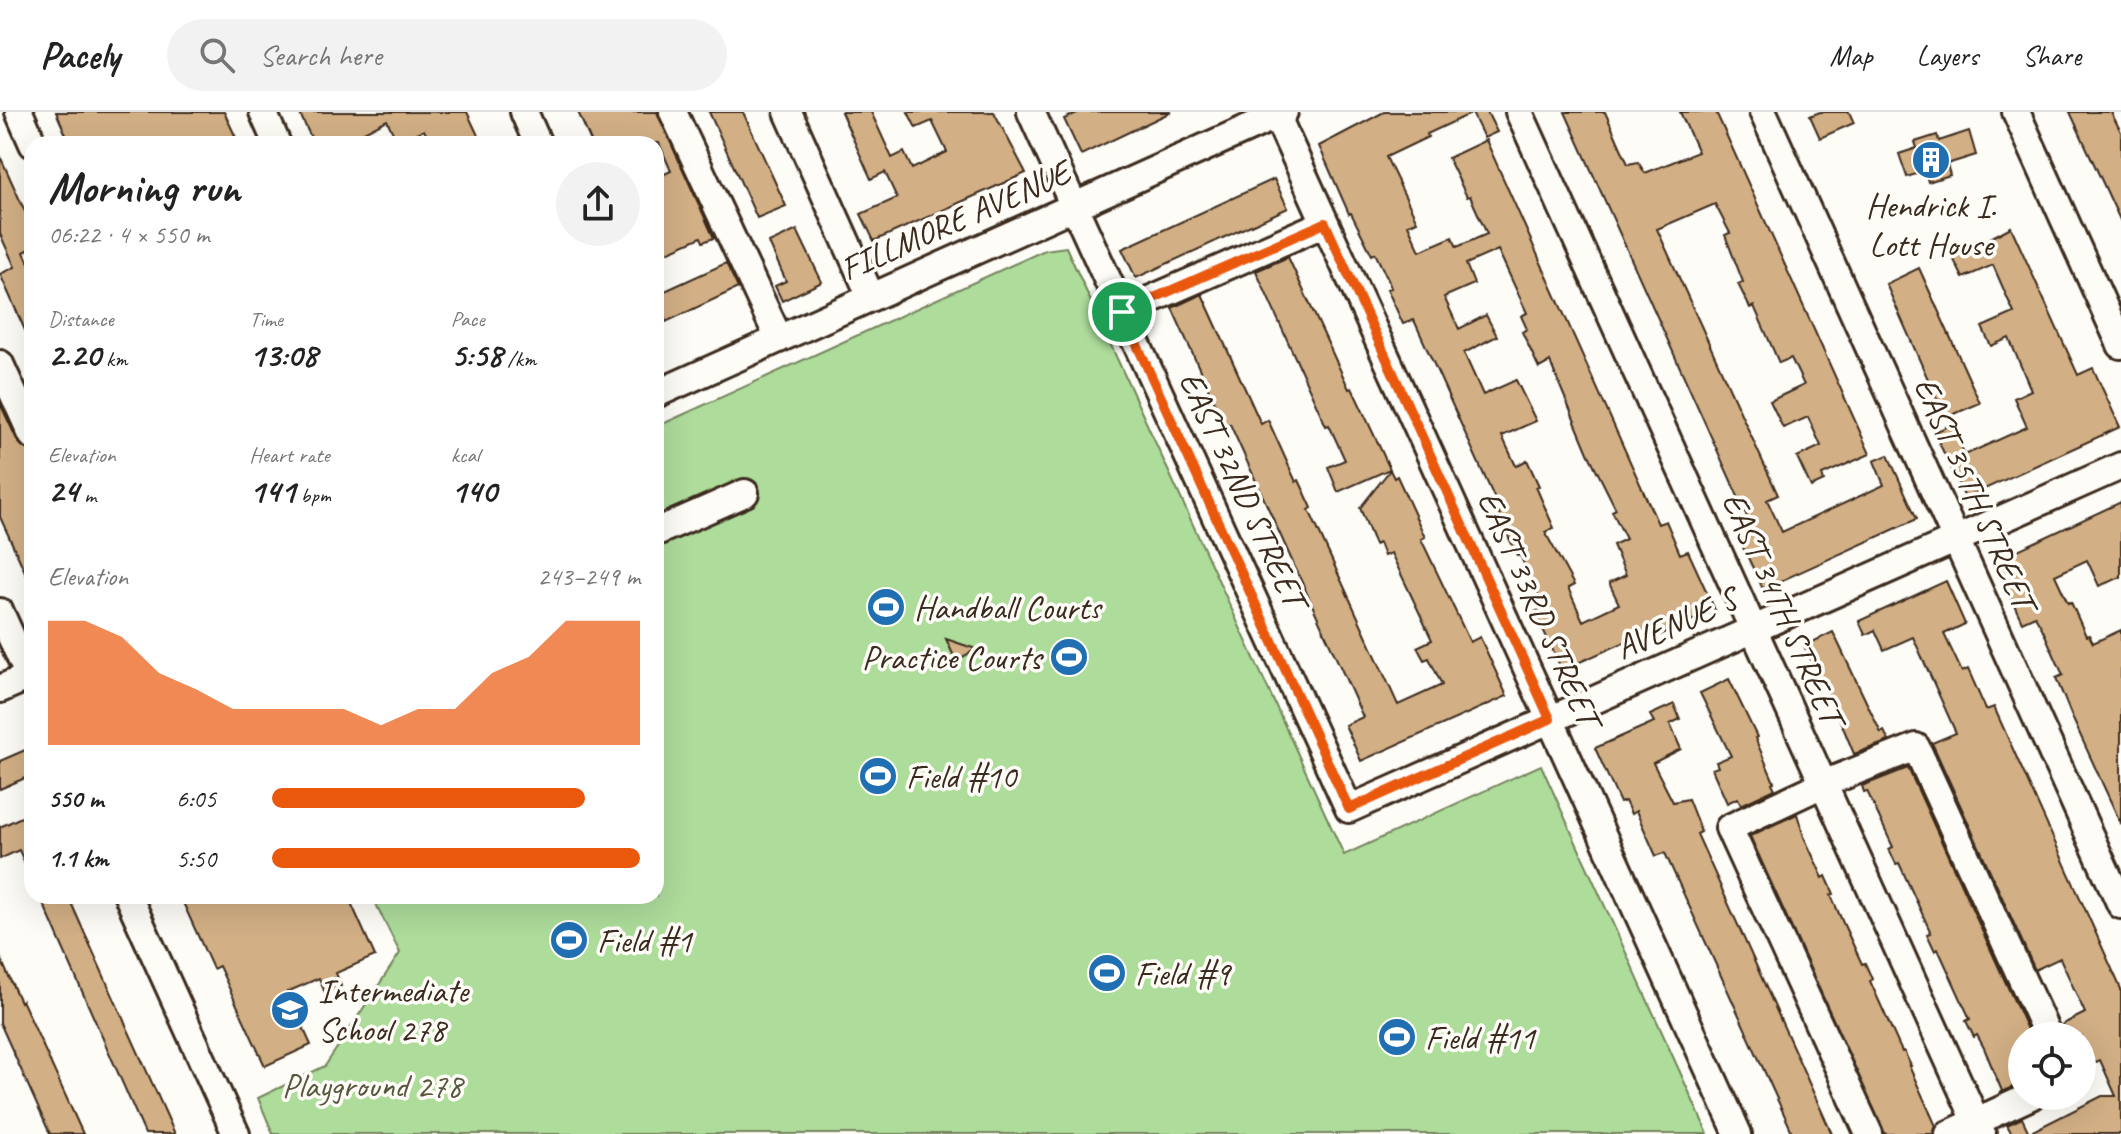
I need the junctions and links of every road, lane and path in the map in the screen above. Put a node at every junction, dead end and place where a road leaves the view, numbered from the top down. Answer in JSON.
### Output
{"nodes":[{"id":1,"x":19,"y":112,"type":"edge"},
{"id":2,"x":263,"y":112,"type":"edge"},
{"id":3,"x":524,"y":112,"type":"edge"},
{"id":4,"x":673,"y":112,"type":"edge"},
{"id":5,"x":788,"y":112,"type":"edge"},
{"id":6,"x":1031,"y":112,"type":"edge"},
{"id":7,"x":1519,"y":112,"type":"edge"},
{"id":8,"x":1763,"y":112,"type":"edge"},
{"id":9,"x":2016,"y":112,"type":"edge"},
{"id":10,"x":1278,"y":113,"type":"edge"},
{"id":11,"x":30,"y":136,"type":"edge"},
{"id":12,"x":274,"y":136,"type":"edge"},
{"id":13,"x":534,"y":136,"type":"edge"},
{"id":14,"x":1074,"y":206,"type":"junction"},
{"id":15,"x":1325,"y":223,"type":"junction"},
{"id":16,"x":871,"y":297,"type":"junction"},
{"id":17,"x":1122,"y":312,"type":"junction"},
{"id":18,"x":779,"y":339,"type":"junction"},
{"id":19,"x":2121,"y":345,"type":"edge"},
{"id":20,"x":0,"y":364,"type":"edge"},
{"id":21,"x":664,"y":390,"type":"edge"},
{"id":22,"x":24,"y":417,"type":"edge"},
{"id":23,"x":2121,"y":466,"type":"edge"},
{"id":24,"x":745,"y":493,"type":"dead end"},
{"id":25,"x":664,"y":528,"type":"edge"},
{"id":26,"x":1957,"y":540,"type":"junction"},
{"id":27,"x":0,"y":612,"type":"edge"},
{"id":28,"x":1752,"y":628,"type":"junction"},
{"id":29,"x":24,"y":663,"type":"edge"},
{"id":30,"x":24,"y":680,"type":"edge"},
{"id":31,"x":0,"y":689,"type":"edge"},
{"id":32,"x":1550,"y":719,"type":"junction"},
{"id":33,"x":1823,"y":784,"type":"junction"},
{"id":34,"x":1349,"y":809,"type":"joint"},
{"id":35,"x":132,"y":904,"type":"edge"},
{"id":36,"x":2121,"y":905,"type":"edge"},
{"id":37,"x":2042,"y":1022,"type":"edge"},
{"id":38,"x":2010,"y":1110,"type":"edge"},
{"id":39,"x":1979,"y":1130,"type":"edge"},
{"id":40,"x":236,"y":1134,"type":"edge"},
{"id":41,"x":1738,"y":1134,"type":"edge"},
{"id":42,"x":1869,"y":1134,"type":"edge"},
{"id":43,"x":1949,"y":1134,"type":"edge"}],
"edges":[{"from":1,"to":11,"type":"street"},
{"from":2,"to":12,"type":"street"},
{"from":3,"to":13,"type":"street"},
{"from":4,"to":18,"type":"street"},
{"from":5,"to":16,"type":"street"},
{"from":6,"to":14,"type":"street","name":"EAST 32ND STREET"},
{"from":7,"to":28,"type":"street","name":"EAST 34TH STREET"},
{"from":8,"to":26,"type":"street","name":"EAST 35TH STREET"},
{"from":9,"to":19,"type":"street"},
{"from":10,"to":14,"type":"street","name":"FILLMORE AVENUE"},
{"from":10,"to":15,"type":"street","name":"EAST 33RD STREET"},
{"from":14,"to":16,"type":"street","name":"FILLMORE AVENUE"},
{"from":14,"to":17,"type":"street","name":"EAST 32ND STREET"},
{"from":15,"to":17,"type":"street"},
{"from":15,"to":32,"type":"street","name":"EAST 33RD STREET"},
{"from":16,"to":18,"type":"street","name":"FILLMORE AVENUE"},
{"from":17,"to":34,"type":"street","name":"EAST 32ND STREET"},
{"from":18,"to":21,"type":"street","name":"FILLMORE AVENUE"},
{"from":20,"to":22,"type":"street"},
{"from":23,"to":26,"type":"street","name":"AVENUE S"},
{"from":24,"to":25,"type":"street"},
{"from":26,"to":28,"type":"street","name":"AVENUE S"},
{"from":26,"to":36,"type":"street","name":"EAST 35TH STREET"},
{"from":27,"to":29,"type":"street"},
{"from":28,"to":32,"type":"street","name":"AVENUE S"},
{"from":28,"to":33,"type":"street","name":"EAST 34TH STREET"},
{"from":30,"to":31,"type":"street"},
{"from":32,"to":34,"type":"street","name":"AVENUE S"},
{"from":32,"to":41,"type":"street","name":"EAST 33RD STREET"},
{"from":33,"to":37,"type":"street"},
{"from":33,"to":39,"type":"street","name":"EAST 34TH STREET"},
{"from":33,"to":42,"type":"street"},
{"from":35,"to":40,"type":"street"},
{"from":38,"to":39,"type":"street"},
{"from":39,"to":43,"type":"street"}]}
